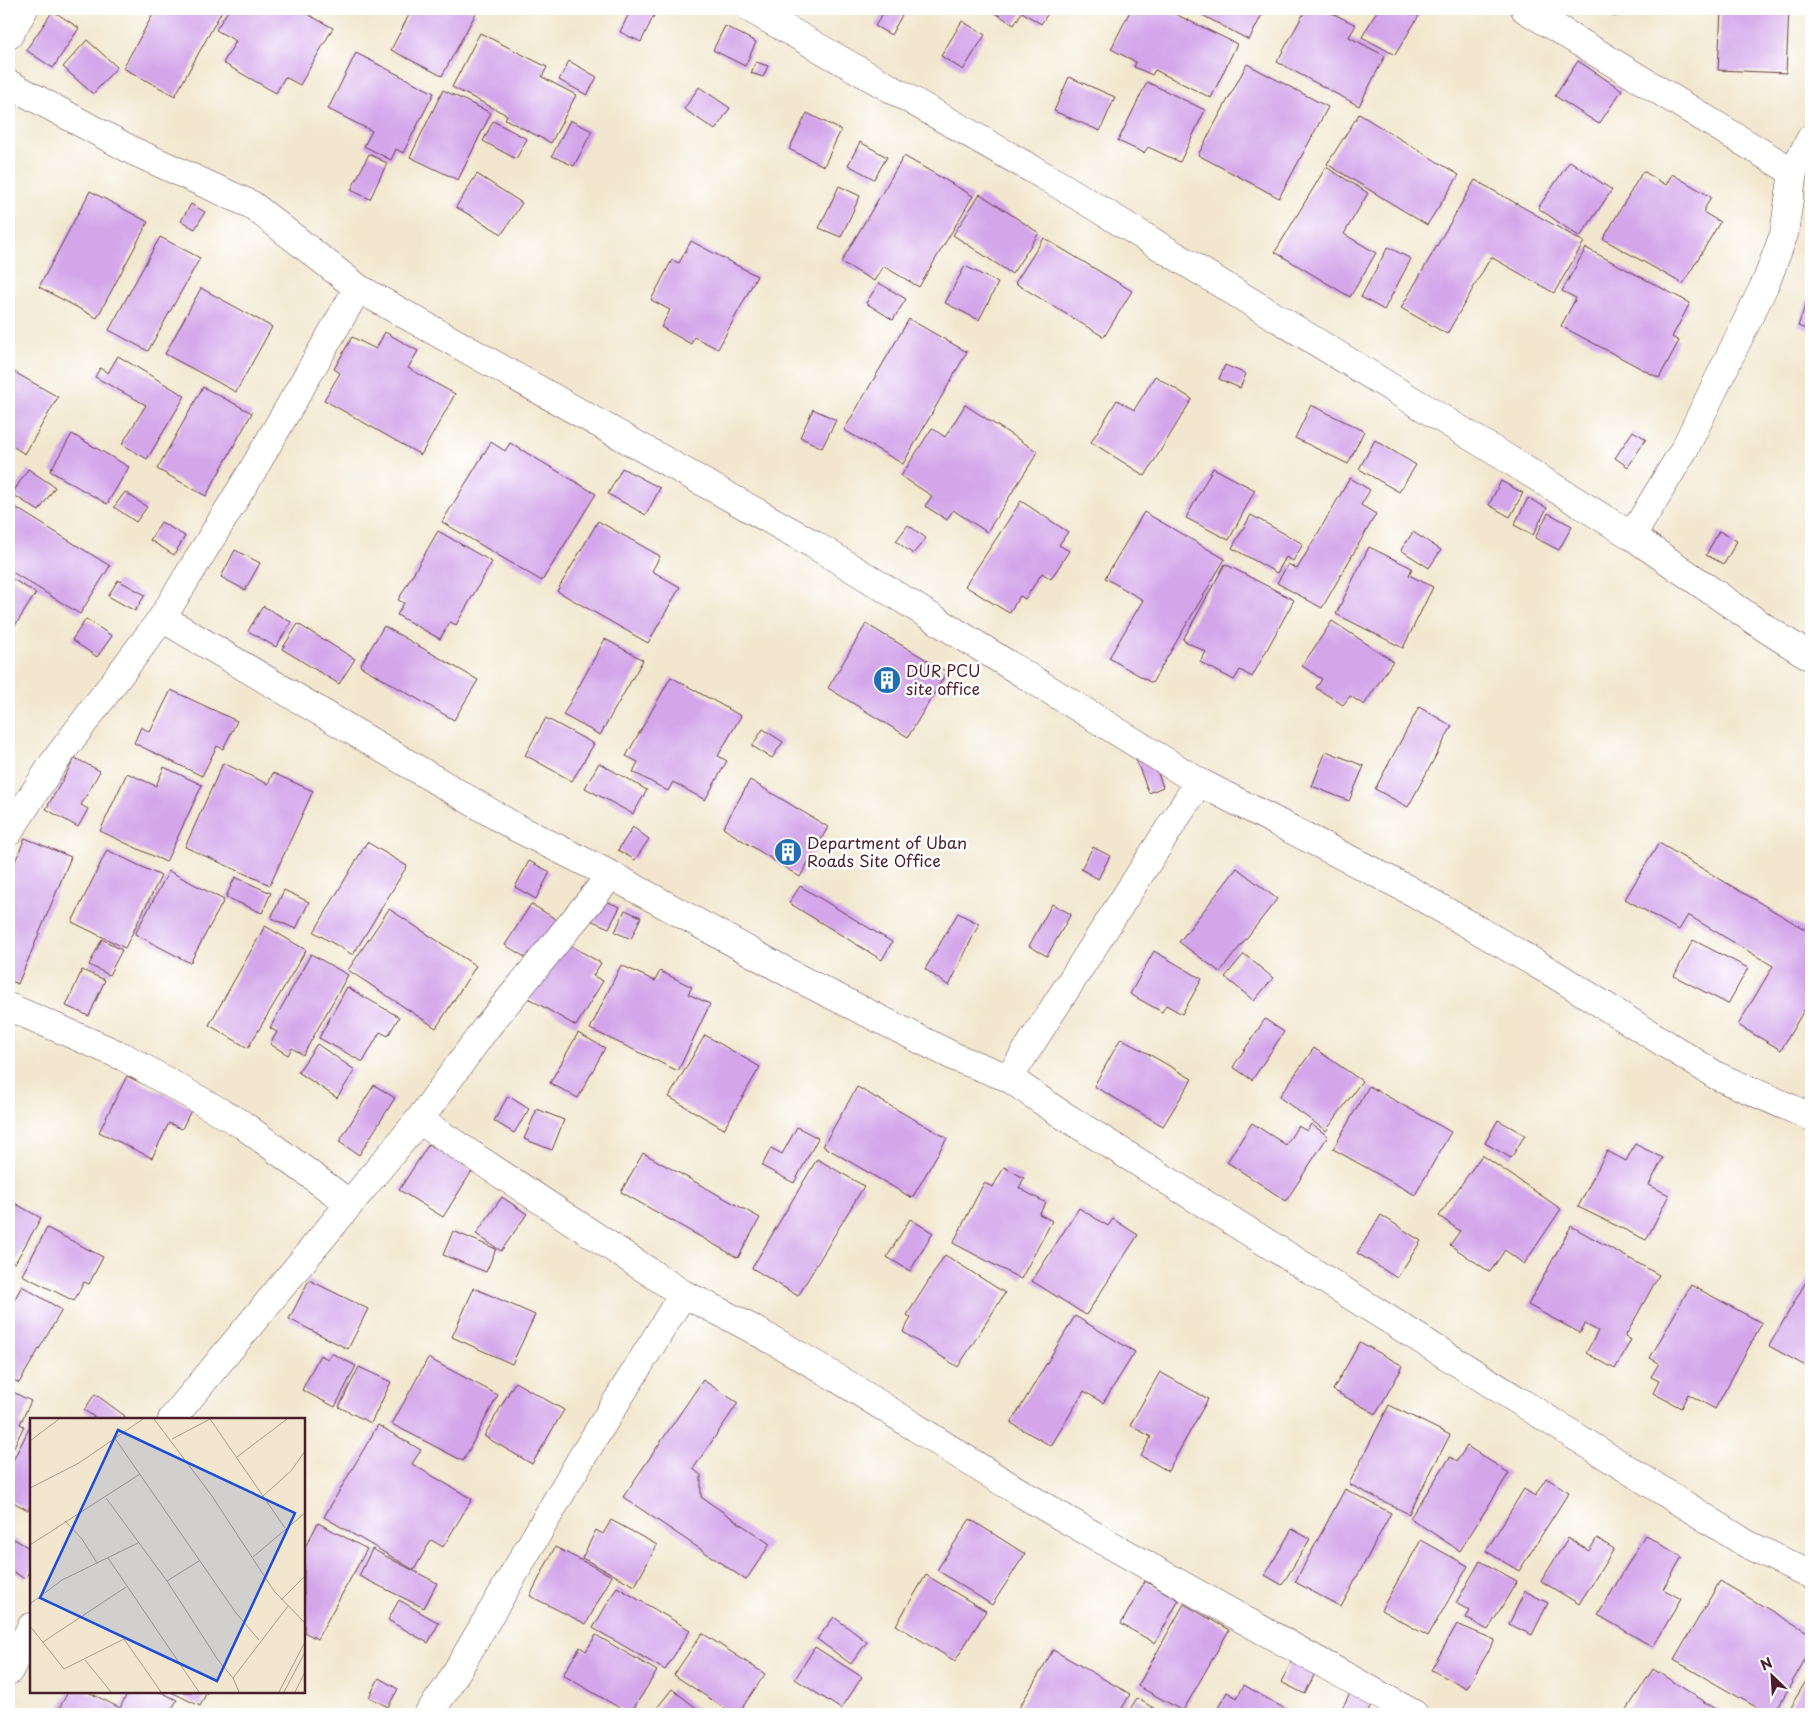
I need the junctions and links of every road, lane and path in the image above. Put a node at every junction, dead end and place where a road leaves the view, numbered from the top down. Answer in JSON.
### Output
{"nodes":[{"id":1,"x":24,"y":9,"type":"edge"},
{"id":2,"x":751,"y":9,"type":"edge"},
{"id":3,"x":1526,"y":9,"type":"edge"},
{"id":4,"x":9,"y":35,"type":"edge"},
{"id":5,"x":9,"y":84,"type":"edge"},
{"id":6,"x":1811,"y":138,"type":"edge"},
{"id":7,"x":1793,"y":172,"type":"junction"},
{"id":8,"x":358,"y":288,"type":"junction"},
{"id":9,"x":1632,"y":536,"type":"junction"},
{"id":10,"x":162,"y":618,"type":"junction"},
{"id":11,"x":1811,"y":657,"type":"edge"},
{"id":12,"x":1199,"y":782,"type":"junction"},
{"id":13,"x":9,"y":832,"type":"edge"},
{"id":14,"x":611,"y":875,"type":"junction"},
{"id":15,"x":9,"y":1007,"type":"edge"},
{"id":16,"x":1009,"y":1078,"type":"junction"},
{"id":17,"x":1811,"y":1117,"type":"edge"},
{"id":18,"x":419,"y":1120,"type":"junction"},
{"id":19,"x":350,"y":1204,"type":"junction"},
{"id":20,"x":683,"y":1294,"type":"junction"},
{"id":21,"x":173,"y":1418,"type":"edge"},
{"id":22,"x":1811,"y":1575,"type":"edge"},
{"id":23,"x":30,"y":1629,"type":"edge"},
{"id":24,"x":9,"y":1671,"type":"edge"},
{"id":25,"x":428,"y":1714,"type":"edge"},
{"id":26,"x":1414,"y":1714,"type":"edge"}],
"edges":[{"from":1,"to":4,"type":"street"},
{"from":2,"to":9,"type":"street"},
{"from":3,"to":7,"type":"street"},
{"from":5,"to":8,"type":"street"},
{"from":6,"to":7,"type":"street"},
{"from":7,"to":9,"type":"street"},
{"from":8,"to":10,"type":"street"},
{"from":8,"to":12,"type":"street"},
{"from":9,"to":11,"type":"street"},
{"from":10,"to":13,"type":"street"},
{"from":10,"to":14,"type":"street"},
{"from":12,"to":16,"type":"street"},
{"from":12,"to":17,"type":"street"},
{"from":14,"to":16,"type":"street"},
{"from":14,"to":18,"type":"street"},
{"from":15,"to":19,"type":"street"},
{"from":16,"to":22,"type":"street"},
{"from":18,"to":19,"type":"street"},
{"from":18,"to":20,"type":"street"},
{"from":19,"to":21,"type":"street"},
{"from":20,"to":25,"type":"street"},
{"from":20,"to":26,"type":"street"},
{"from":23,"to":24,"type":"street"}]}
